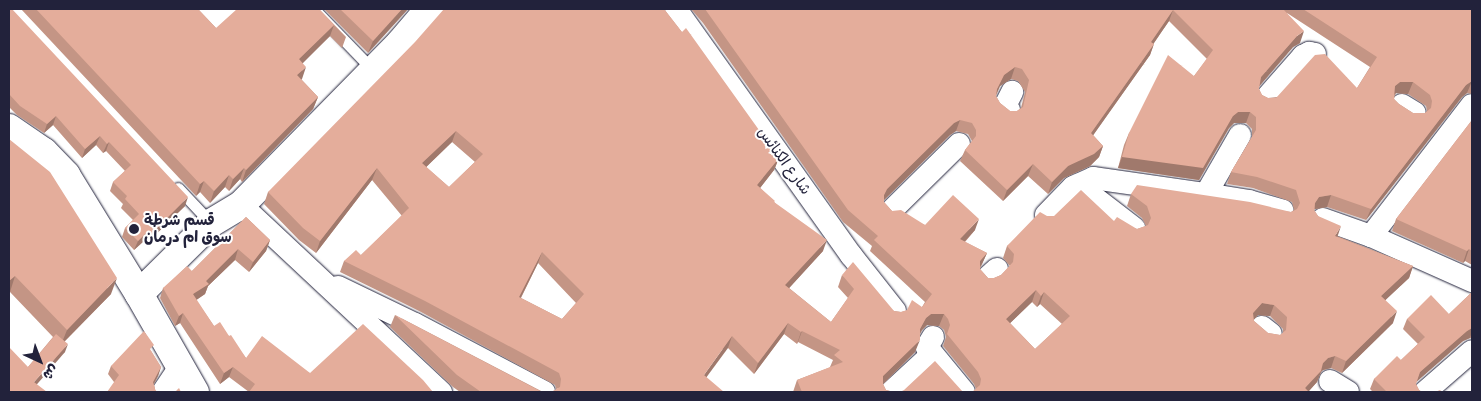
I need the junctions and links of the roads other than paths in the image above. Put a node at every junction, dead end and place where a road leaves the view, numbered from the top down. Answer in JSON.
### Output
{"nodes":[{"id":1,"x":314,"y":9,"type":"edge"},
{"id":2,"x":429,"y":9,"type":"edge"},
{"id":3,"x":676,"y":9,"type":"edge"},
{"id":4,"x":1315,"y":54,"type":"edge"},
{"id":5,"x":374,"y":70,"type":"junction"},
{"id":6,"x":1267,"y":97,"type":"edge"},
{"id":7,"x":1472,"y":105,"type":"edge"},
{"id":8,"x":9,"y":128,"type":"edge"},
{"id":9,"x":1240,"y":135,"type":"dead end"},
{"id":10,"x":959,"y":144,"type":"dead end"},
{"id":11,"x":1078,"y":179,"type":"junction"},
{"id":12,"x":171,"y":180,"type":"edge"},
{"id":13,"x":1206,"y":194,"type":"junction"},
{"id":14,"x":241,"y":205,"type":"junction"},
{"id":15,"x":892,"y":210,"type":"edge"},
{"id":16,"x":1283,"y":211,"type":"edge"},
{"id":17,"x":1046,"y":215,"type":"edge"},
{"id":18,"x":1323,"y":219,"type":"edge"},
{"id":19,"x":211,"y":223,"type":"junction"},
{"id":20,"x":1134,"y":228,"type":"edge"},
{"id":21,"x":1371,"y":236,"type":"junction"},
{"id":22,"x":316,"y":276,"type":"junction"},
{"id":23,"x":1472,"y":280,"type":"edge"},
{"id":24,"x":139,"y":294,"type":"junction"},
{"id":25,"x":895,"y":311,"type":"edge"},
{"id":26,"x":1472,"y":351,"type":"edge"},
{"id":27,"x":180,"y":367,"type":"junction"},
{"id":28,"x":163,"y":392,"type":"edge"},
{"id":29,"x":196,"y":392,"type":"edge"},
{"id":30,"x":441,"y":392,"type":"edge"},
{"id":31,"x":544,"y":392,"type":"edge"},
{"id":32,"x":891,"y":392,"type":"edge"},
{"id":33,"x":964,"y":392,"type":"edge"},
{"id":34,"x":1425,"y":392,"type":"edge"}],
"edges":[{"from":1,"to":5,"type":"lane"},
{"from":2,"to":5,"type":"street"},
{"from":3,"to":25,"type":"street","name":"شارع الكنائس"},
{"from":4,"to":6,"type":"street"},
{"from":5,"to":14,"type":"street"},
{"from":7,"to":21,"type":"street"},
{"from":8,"to":24,"type":"street"},
{"from":9,"to":13,"type":"street"},
{"from":10,"to":15,"type":"street"},
{"from":11,"to":13,"type":"street"},
{"from":11,"to":17,"type":"street"},
{"from":11,"to":20,"type":"street"},
{"from":12,"to":19,"type":"lane"},
{"from":13,"to":16,"type":"street"},
{"from":14,"to":19,"type":"street"},
{"from":14,"to":22,"type":"street"},
{"from":18,"to":21,"type":"street"},
{"from":19,"to":24,"type":"street"},
{"from":21,"to":23,"type":"street"},
{"from":22,"to":30,"type":"street"},
{"from":22,"to":31,"type":"street"},
{"from":24,"to":27,"type":"street"},
{"from":26,"to":34,"type":"street"},
{"from":27,"to":28,"type":"street"},
{"from":27,"to":29,"type":"street"},
{"from":32,"to":33,"type":"street"}]}
